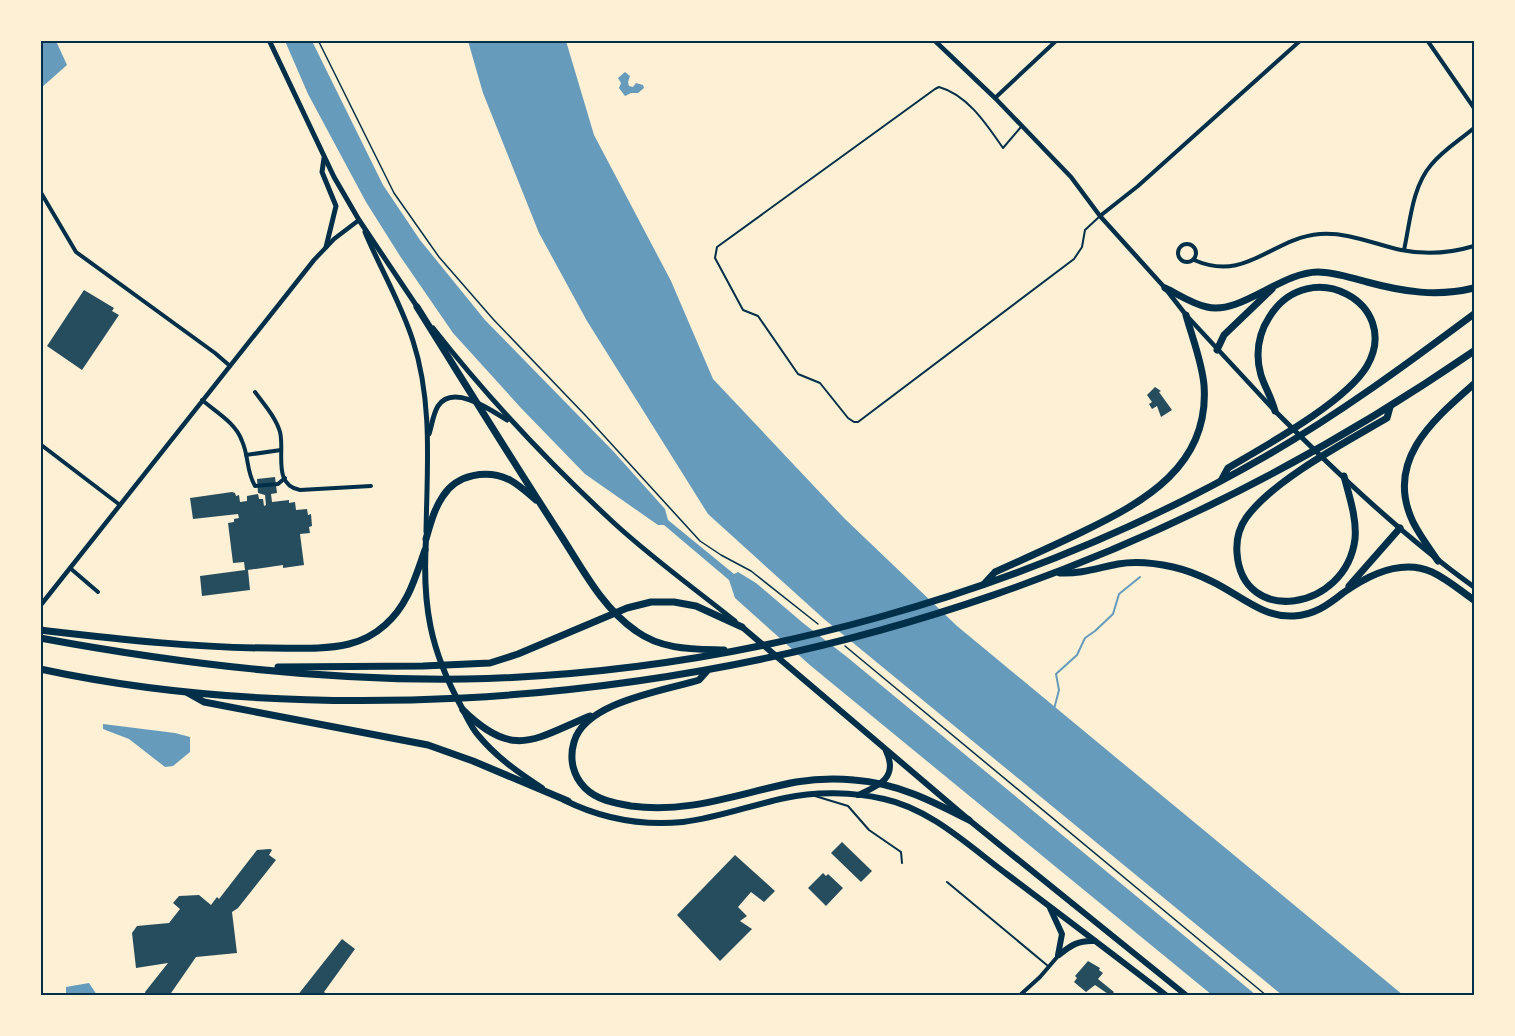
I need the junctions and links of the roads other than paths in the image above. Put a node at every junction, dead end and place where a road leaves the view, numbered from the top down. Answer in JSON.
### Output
{"nodes":[{"id":1,"x":269,"y":40,"type":"edge"},
{"id":2,"x":934,"y":40,"type":"edge"},
{"id":3,"x":1057,"y":40,"type":"edge"},
{"id":4,"x":1301,"y":40,"type":"edge"},
{"id":5,"x":1427,"y":40,"type":"edge"},
{"id":6,"x":995,"y":98,"type":"junction"},
{"id":7,"x":1474,"y":108,"type":"edge"},
{"id":8,"x":1022,"y":127,"type":"junction"},
{"id":9,"x":1474,"y":128,"type":"edge"},
{"id":10,"x":324,"y":157,"type":"junction"},
{"id":11,"x":40,"y":191,"type":"edge"},
{"id":12,"x":1100,"y":216,"type":"junction"},
{"id":13,"x":359,"y":220,"type":"junction"},
{"id":14,"x":1474,"y":246,"type":"edge"},
{"id":15,"x":326,"y":247,"type":"junction"},
{"id":16,"x":1404,"y":250,"type":"junction"},
{"id":17,"x":1194,"y":260,"type":"junction"},
{"id":18,"x":1276,"y":285,"type":"junction"},
{"id":19,"x":1165,"y":288,"type":"junction"},
{"id":20,"x":1474,"y":288,"type":"edge"},
{"id":21,"x":417,"y":307,"type":"junction"},
{"id":22,"x":1474,"y":314,"type":"edge"},
{"id":23,"x":1186,"y":315,"type":"junction"},
{"id":24,"x":1217,"y":350,"type":"junction"},
{"id":25,"x":1474,"y":351,"type":"edge"},
{"id":26,"x":230,"y":366,"type":"junction"},
{"id":27,"x":1474,"y":384,"type":"edge"},
{"id":28,"x":255,"y":392,"type":"dead end"},
{"id":29,"x":202,"y":400,"type":"junction"},
{"id":30,"x":477,"y":403,"type":"junction"},
{"id":31,"x":1390,"y":407,"type":"junction"},
{"id":32,"x":1275,"y":411,"type":"junction"},
{"id":33,"x":516,"y":426,"type":"junction"},
{"id":34,"x":40,"y":444,"type":"edge"},
{"id":35,"x":427,"y":444,"type":"junction"},
{"id":36,"x":281,"y":450,"type":"junction"},
{"id":37,"x":246,"y":455,"type":"junction"},
{"id":38,"x":1344,"y":476,"type":"junction"},
{"id":39,"x":285,"y":478,"type":"junction"},
{"id":40,"x":1222,"y":481,"type":"junction"},
{"id":41,"x":371,"y":486,"type":"dead end"},
{"id":42,"x":120,"y":505,"type":"junction"},
{"id":43,"x":542,"y":506,"type":"junction"},
{"id":44,"x":1400,"y":528,"type":"junction"},
{"id":45,"x":426,"y":539,"type":"junction"},
{"id":46,"x":425,"y":550,"type":"junction"},
{"id":47,"x":1438,"y":561,"type":"junction"},
{"id":48,"x":70,"y":568,"type":"junction"},
{"id":49,"x":1057,"y":573,"type":"junction"},
{"id":50,"x":983,"y":585,"type":"junction"},
{"id":51,"x":1474,"y":587,"type":"edge"},
{"id":52,"x":98,"y":592,"type":"dead end"},
{"id":53,"x":1344,"y":593,"type":"junction"},
{"id":54,"x":1474,"y":600,"type":"edge"},
{"id":55,"x":40,"y":606,"type":"edge"},
{"id":56,"x":742,"y":627,"type":"junction"},
{"id":57,"x":40,"y":630,"type":"edge"},
{"id":58,"x":40,"y":638,"type":"edge"},
{"id":59,"x":737,"y":650,"type":"junction"},
{"id":60,"x":237,"y":667,"type":"junction"},
{"id":61,"x":40,"y":669,"type":"edge"},
{"id":62,"x":707,"y":670,"type":"junction"},
{"id":63,"x":186,"y":692,"type":"junction"},
{"id":64,"x":463,"y":710,"type":"junction"},
{"id":65,"x":599,"y":712,"type":"junction"},
{"id":66,"x":885,"y":750,"type":"junction"},
{"id":67,"x":882,"y":783,"type":"junction"},
{"id":68,"x":810,"y":795,"type":"junction"},
{"id":69,"x":857,"y":795,"type":"junction"},
{"id":70,"x":567,"y":801,"type":"junction"},
{"id":71,"x":969,"y":820,"type":"junction"},
{"id":72,"x":902,"y":862,"type":"dead end"},
{"id":73,"x":947,"y":882,"type":"dead end"},
{"id":74,"x":1048,"y":905,"type":"junction"},
{"id":75,"x":1096,"y":941,"type":"junction"},
{"id":76,"x":1058,"y":955,"type":"junction"},
{"id":77,"x":1049,"y":966,"type":"junction"},
{"id":78,"x":1019,"y":996,"type":"edge"},
{"id":79,"x":1167,"y":996,"type":"edge"},
{"id":80,"x":1187,"y":996,"type":"edge"}],
"edges":[{"from":1,"to":10,"type":"main road"},
{"from":2,"to":6,"type":"street"},
{"from":3,"to":6,"type":"street"},
{"from":4,"to":12,"type":"street"},
{"from":5,"to":7,"type":"street"},
{"from":6,"to":8,"type":"street"},
{"from":8,"to":12,"type":"street"},
{"from":8,"to":12,"type":"lane"},
{"from":9,"to":16,"type":"street"},
{"from":10,"to":13,"type":"main road"},
{"from":10,"to":15,"type":"main road"},
{"from":11,"to":26,"type":"street"},
{"from":12,"to":19,"type":"street"},
{"from":13,"to":15,"type":"street"},
{"from":13,"to":21,"type":"main road"},
{"from":13,"to":35,"type":"main road"},
{"from":14,"to":16,"type":"street"},
{"from":15,"to":26,"type":"street"},
{"from":16,"to":17,"type":"street"},
{"from":17,"to":17,"type":"street"},
{"from":18,"to":19,"type":"highway"},
{"from":18,"to":20,"type":"highway"},
{"from":18,"to":24,"type":"highway"},
{"from":19,"to":23,"type":"street"},
{"from":21,"to":30,"type":"highway"},
{"from":21,"to":33,"type":"main road"},
{"from":22,"to":40,"type":"highway"},
{"from":23,"to":24,"type":"street"},
{"from":23,"to":50,"type":"highway"},
{"from":24,"to":32,"type":"street"},
{"from":25,"to":31,"type":"highway"},
{"from":26,"to":29,"type":"street"},
{"from":27,"to":47,"type":"highway"},
{"from":28,"to":36,"type":"street"},
{"from":29,"to":37,"type":"street"},
{"from":29,"to":42,"type":"street"},
{"from":30,"to":33,"type":"main road"},
{"from":30,"to":35,"type":"main road"},
{"from":30,"to":43,"type":"highway"},
{"from":31,"to":38,"type":"highway"},
{"from":31,"to":49,"type":"highway"},
{"from":32,"to":38,"type":"main road"},
{"from":32,"to":40,"type":"highway"},
{"from":33,"to":56,"type":"main road"},
{"from":34,"to":42,"type":"street"},
{"from":35,"to":45,"type":"main road"},
{"from":36,"to":37,"type":"street"},
{"from":36,"to":39,"type":"street"},
{"from":37,"to":39,"type":"street"},
{"from":38,"to":44,"type":"main road"},
{"from":39,"to":41,"type":"street"},
{"from":40,"to":50,"type":"highway"},
{"from":42,"to":48,"type":"street"},
{"from":43,"to":45,"type":"highway"},
{"from":43,"to":59,"type":"highway"},
{"from":44,"to":47,"type":"main road"},
{"from":44,"to":53,"type":"highway"},
{"from":45,"to":46,"type":"main road"},
{"from":46,"to":57,"type":"highway"},
{"from":46,"to":64,"type":"main road"},
{"from":47,"to":51,"type":"main road"},
{"from":48,"to":52,"type":"street"},
{"from":48,"to":55,"type":"street"},
{"from":49,"to":53,"type":"highway"},
{"from":49,"to":62,"type":"highway"},
{"from":50,"to":59,"type":"highway"},
{"from":53,"to":54,"type":"highway"},
{"from":56,"to":60,"type":"highway"},
{"from":56,"to":66,"type":"main road"},
{"from":58,"to":60,"type":"highway"},
{"from":59,"to":60,"type":"highway"},
{"from":61,"to":63,"type":"highway"},
{"from":62,"to":63,"type":"highway"},
{"from":62,"to":65,"type":"highway"},
{"from":63,"to":70,"type":"highway"},
{"from":64,"to":65,"type":"highway"},
{"from":64,"to":70,"type":"main road"},
{"from":65,"to":67,"type":"highway"},
{"from":66,"to":67,"type":"main road"},
{"from":66,"to":71,"type":"main road"},
{"from":67,"to":69,"type":"main road"},
{"from":67,"to":71,"type":"highway"},
{"from":68,"to":69,"type":"main road"},
{"from":68,"to":70,"type":"main road"},
{"from":68,"to":72,"type":"lane"},
{"from":69,"to":74,"type":"main road"},
{"from":71,"to":80,"type":"main road"},
{"from":73,"to":77,"type":"lane"},
{"from":74,"to":75,"type":"main road"},
{"from":74,"to":76,"type":"main road"},
{"from":75,"to":76,"type":"main road"},
{"from":75,"to":79,"type":"main road"},
{"from":76,"to":77,"type":"street"},
{"from":77,"to":78,"type":"street"}]}
